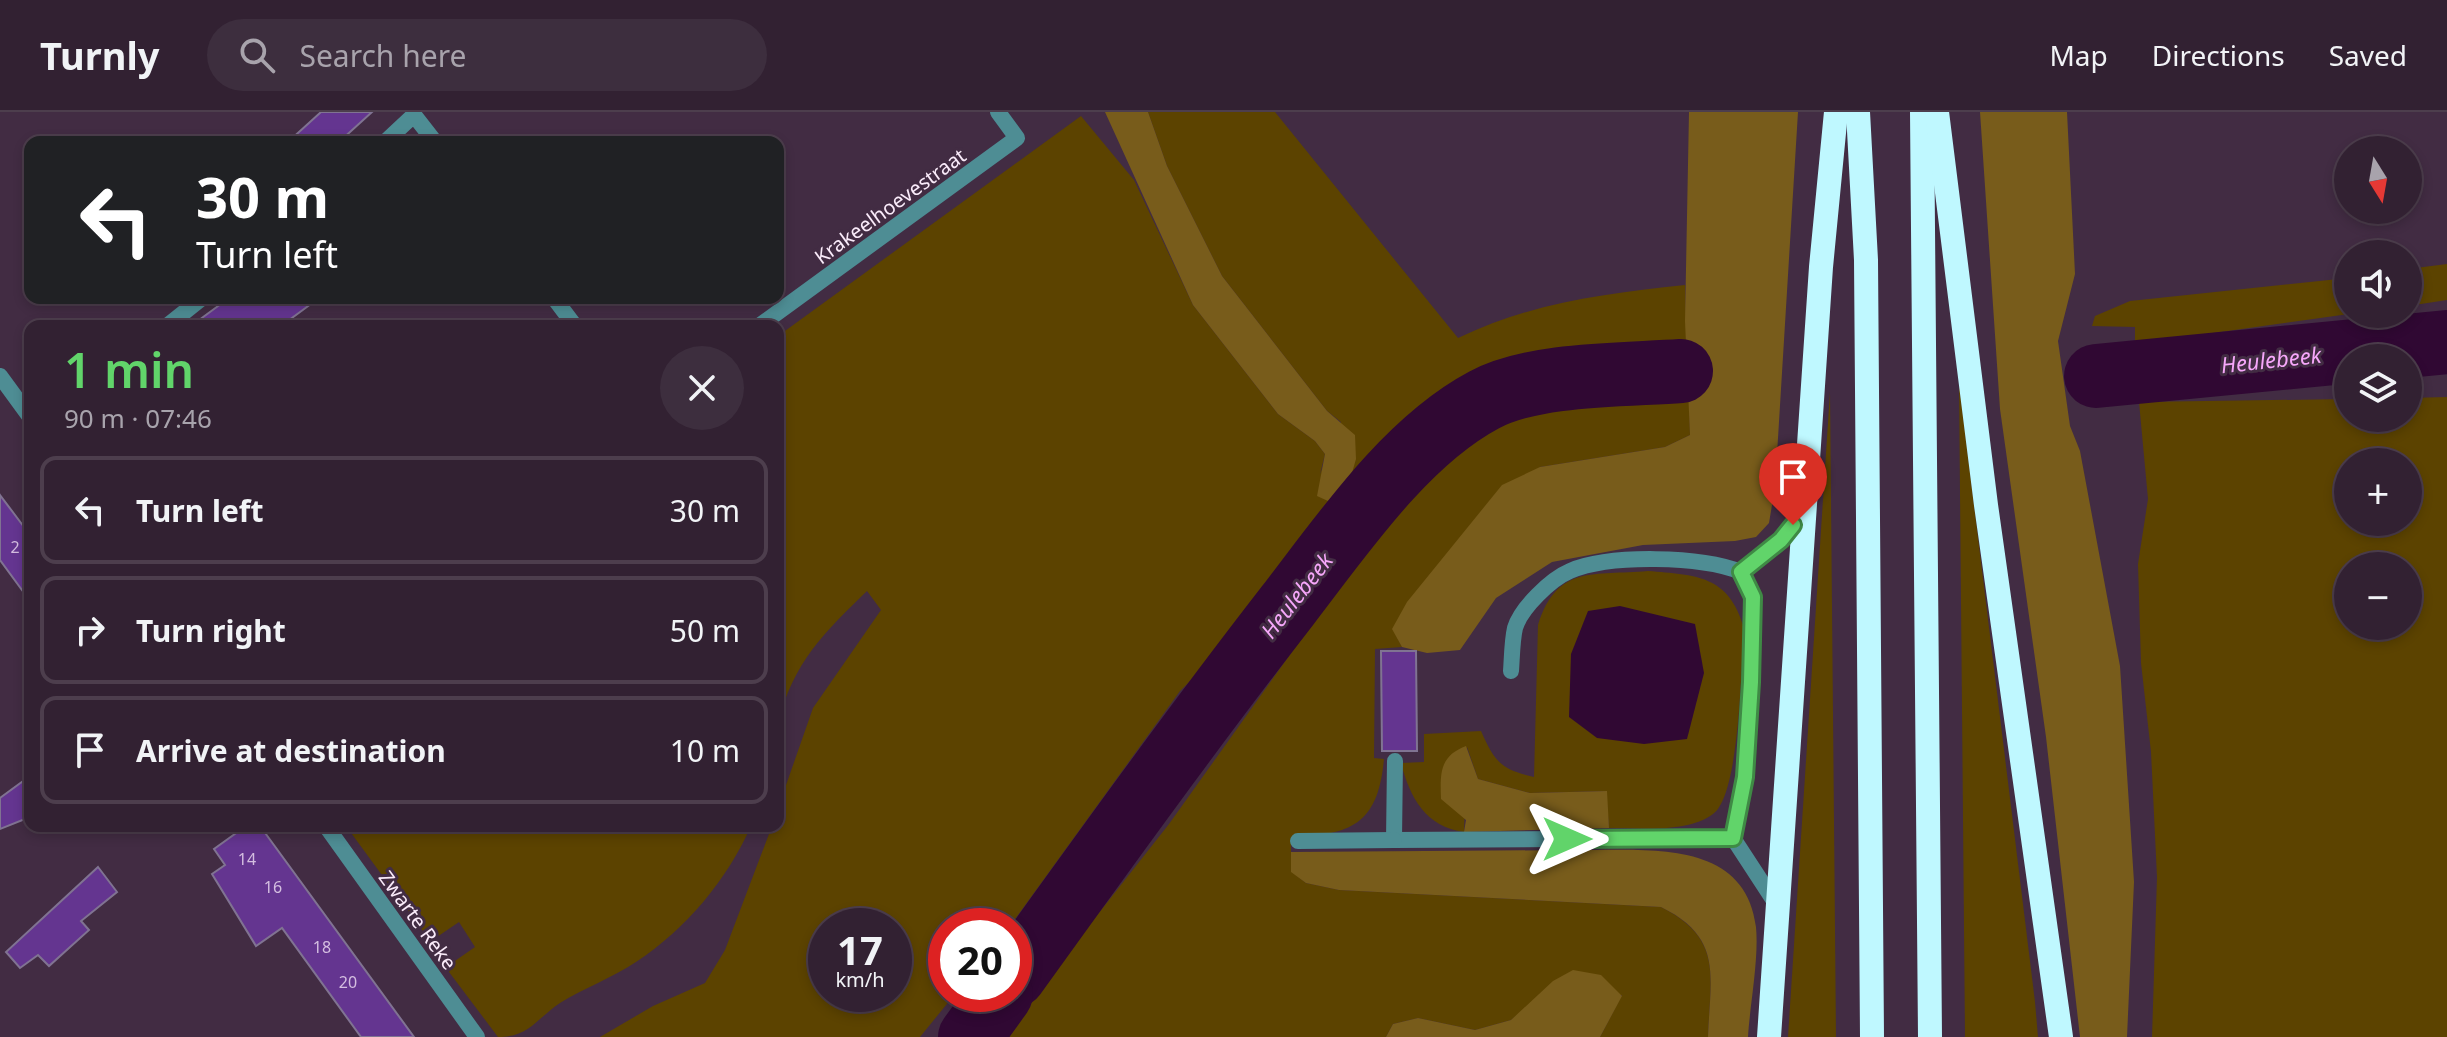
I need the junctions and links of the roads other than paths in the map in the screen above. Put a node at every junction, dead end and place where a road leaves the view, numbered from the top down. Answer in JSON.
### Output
{"nodes":[{"id":1,"x":998,"y":112,"type":"edge"},
{"id":2,"x":1836,"y":112,"type":"edge"},
{"id":3,"x":1858,"y":112,"type":"edge"},
{"id":4,"x":1922,"y":112,"type":"edge"},
{"id":5,"x":1937,"y":112,"type":"edge"},
{"id":6,"x":391,"y":136,"type":"edge"},
{"id":7,"x":430,"y":136,"type":"edge"},
{"id":8,"x":194,"y":304,"type":"edge"},
{"id":9,"x":174,"y":320,"type":"edge"},
{"id":10,"x":767,"y":320,"type":"edge"},
{"id":11,"x":0,"y":376,"type":"edge"},
{"id":12,"x":24,"y":409,"type":"edge"},
{"id":13,"x":1805,"y":511,"type":"junction"},
{"id":14,"x":1741,"y":572,"type":"junction"},
{"id":15,"x":1511,"y":671,"type":"dead end"},
{"id":16,"x":1395,"y":761,"type":"dead end"},
{"id":17,"x":330,"y":832,"type":"edge"},
{"id":18,"x":1733,"y":838,"type":"junction"},
{"id":19,"x":1394,"y":840,"type":"junction"},
{"id":20,"x":1298,"y":841,"type":"dead end"},
{"id":21,"x":1778,"y":907,"type":"junction"},
{"id":22,"x":477,"y":1037,"type":"edge"},
{"id":23,"x":1769,"y":1037,"type":"edge"},
{"id":24,"x":1872,"y":1037,"type":"edge"},
{"id":25,"x":1930,"y":1037,"type":"edge"},
{"id":26,"x":2061,"y":1037,"type":"edge"}],
"edges":[{"from":1,"to":10,"type":"street","name":"Krakeelhoevestraat"},
{"from":2,"to":13,"type":"highway"},
{"from":3,"to":24,"type":"highway"},
{"from":4,"to":25,"type":"highway"},
{"from":5,"to":26,"type":"highway"},
{"from":6,"to":7,"type":"street"},
{"from":8,"to":9,"type":"street"},
{"from":11,"to":12,"type":"street"},
{"from":13,"to":14,"type":"street"},
{"from":13,"to":21,"type":"highway"},
{"from":14,"to":15,"type":"street"},
{"from":14,"to":18,"type":"street"},
{"from":16,"to":19,"type":"street"},
{"from":17,"to":22,"type":"street","name":"Zwarte Reke"},
{"from":18,"to":19,"type":"street"},
{"from":18,"to":21,"type":"street"},
{"from":19,"to":20,"type":"street"},
{"from":21,"to":23,"type":"highway"}]}
